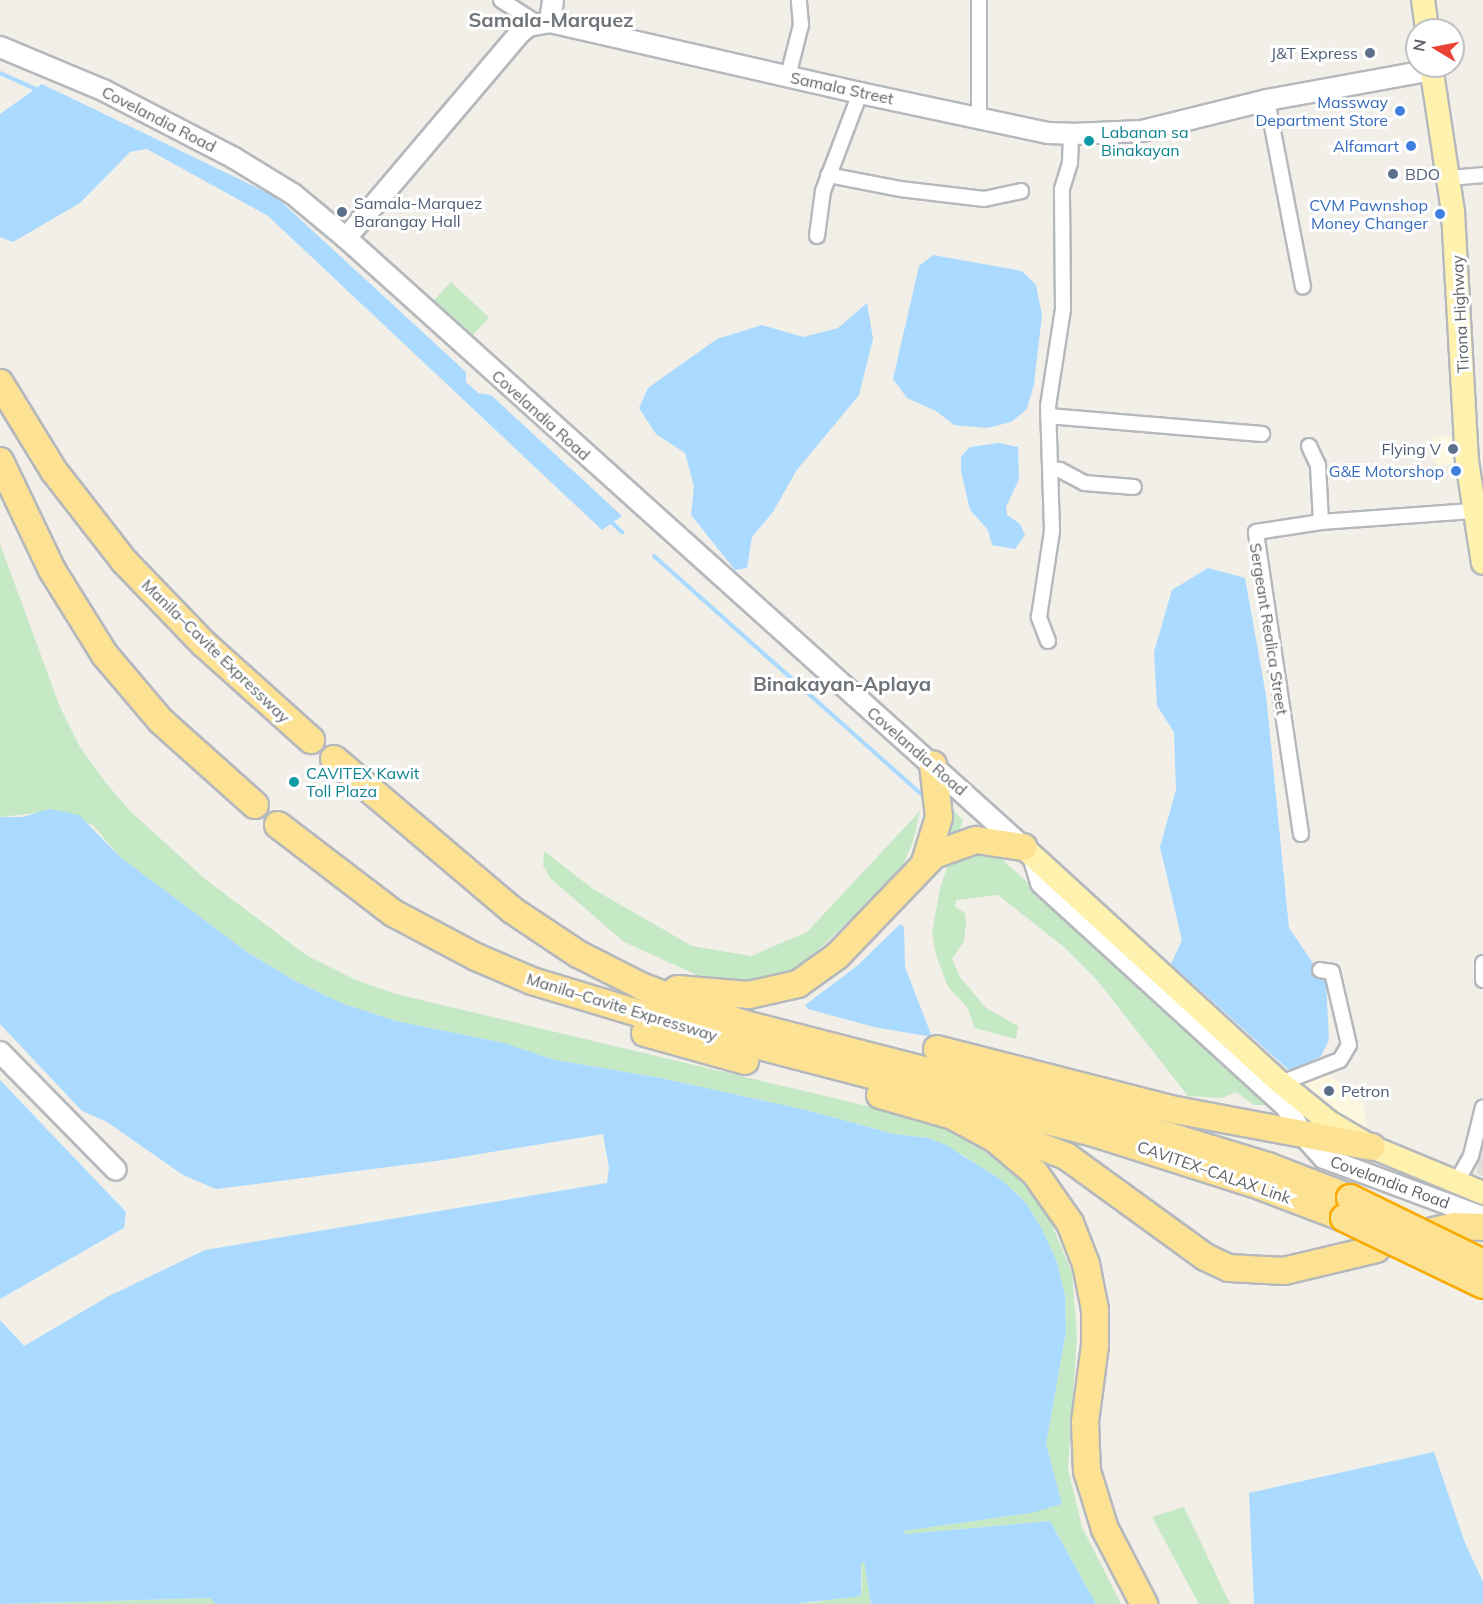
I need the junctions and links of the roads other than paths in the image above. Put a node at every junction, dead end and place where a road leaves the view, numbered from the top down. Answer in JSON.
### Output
{"nodes":[{"id":1,"x":501,"y":0,"type":"edge"},
{"id":2,"x":553,"y":0,"type":"edge"},
{"id":3,"x":798,"y":0,"type":"edge"},
{"id":4,"x":979,"y":0,"type":"edge"},
{"id":5,"x":1423,"y":0,"type":"edge"},
{"id":6,"x":1425,"y":18,"type":"edge"},
{"id":7,"x":545,"y":24,"type":"junction"},
{"id":8,"x":0,"y":47,"type":"edge"},
{"id":9,"x":1405,"y":73,"type":"edge"},
{"id":10,"x":788,"y":76,"type":"junction"},
{"id":11,"x":1434,"y":78,"type":"edge"},
{"id":12,"x":860,"y":93,"type":"junction"},
{"id":13,"x":1267,"y":100,"type":"junction"},
{"id":14,"x":979,"y":118,"type":"junction"},
{"id":15,"x":1071,"y":134,"type":"junction"},
{"id":16,"x":828,"y":175,"type":"junction"},
{"id":17,"x":1483,"y":175,"type":"edge"},
{"id":18,"x":1449,"y":178,"type":"junction"},
{"id":19,"x":1021,"y":191,"type":"dead end"},
{"id":20,"x":817,"y":236,"type":"dead end"},
{"id":21,"x":346,"y":238,"type":"junction"},
{"id":22,"x":1303,"y":287,"type":"dead end"},
{"id":23,"x":0,"y":383,"type":"edge"},
{"id":24,"x":1048,"y":416,"type":"junction"},
{"id":25,"x":1262,"y":434,"type":"dead end"},
{"id":26,"x":1309,"y":446,"type":"dead end"},
{"id":27,"x":0,"y":460,"type":"edge"},
{"id":28,"x":1050,"y":469,"type":"junction"},
{"id":29,"x":1134,"y":487,"type":"dead end"},
{"id":30,"x":1476,"y":514,"type":"edge"},
{"id":31,"x":1321,"y":522,"type":"junction"},
{"id":32,"x":1483,"y":563,"type":"edge"},
{"id":33,"x":1048,"y":641,"type":"dead end"},
{"id":34,"x":311,"y":740,"type":"dead end"},
{"id":35,"x":333,"y":759,"type":"dead end"},
{"id":36,"x":933,"y":764,"type":"junction"},
{"id":37,"x":255,"y":806,"type":"dead end"},
{"id":38,"x":278,"y":825,"type":"dead end"},
{"id":39,"x":1301,"y":834,"type":"dead end"},
{"id":40,"x":1028,"y":852,"type":"junction"},
{"id":41,"x":925,"y":862,"type":"junction"},
{"id":42,"x":1483,"y":963,"type":"edge"},
{"id":43,"x":1320,"y":970,"type":"dead end"},
{"id":44,"x":1483,"y":980,"type":"edge"},
{"id":45,"x":643,"y":987,"type":"junction"},
{"id":46,"x":576,"y":996,"type":"junction"},
{"id":47,"x":0,"y":1052,"type":"edge"},
{"id":48,"x":936,"y":1071,"type":"junction"},
{"id":49,"x":1281,"y":1083,"type":"junction"},
{"id":50,"x":1483,"y":1107,"type":"edge"},
{"id":51,"x":953,"y":1116,"type":"junction"},
{"id":52,"x":1304,"y":1136,"type":"junction"},
{"id":53,"x":1372,"y":1147,"type":"junction"},
{"id":54,"x":116,"y":1170,"type":"dead end"},
{"id":55,"x":1456,"y":1183,"type":"junction"},
{"id":56,"x":1483,"y":1193,"type":"edge"},
{"id":57,"x":1347,"y":1208,"type":"junction"},
{"id":58,"x":1483,"y":1216,"type":"edge"},
{"id":59,"x":1483,"y":1227,"type":"edge"},
{"id":60,"x":1433,"y":1232,"type":"dead end"},
{"id":61,"x":1376,"y":1249,"type":"dead end"},
{"id":62,"x":1483,"y":1263,"type":"edge"},
{"id":63,"x":1483,"y":1286,"type":"edge"},
{"id":64,"x":1144,"y":1604,"type":"edge"}],
"edges":[{"from":1,"to":7,"type":"street"},
{"from":2,"to":7,"type":"main road"},
{"from":3,"to":10,"type":"street"},
{"from":4,"to":14,"type":"street"},
{"from":5,"to":6,"type":"main road"},
{"from":7,"to":10,"type":"main road","name":"Samala Street"},
{"from":7,"to":21,"type":"main road"},
{"from":8,"to":21,"type":"main road","name":"Covelandia Road"},
{"from":9,"to":13,"type":"main road","name":"Samala Street"},
{"from":10,"to":12,"type":"main road","name":"Samala Street"},
{"from":11,"to":18,"type":"main road","name":"Tirona Highway"},
{"from":12,"to":14,"type":"main road","name":"Samala Street"},
{"from":12,"to":16,"type":"street"},
{"from":13,"to":15,"type":"main road","name":"Samala Street"},
{"from":13,"to":22,"type":"street"},
{"from":14,"to":15,"type":"main road","name":"Samala Street"},
{"from":15,"to":24,"type":"street"},
{"from":16,"to":19,"type":"street"},
{"from":16,"to":20,"type":"street"},
{"from":17,"to":18,"type":"street"},
{"from":18,"to":30,"type":"main road","name":"Tirona Highway"},
{"from":21,"to":36,"type":"main road","name":"Covelandia Road"},
{"from":23,"to":34,"type":"highway","name":"Manila–Cavite Expressway"},
{"from":24,"to":25,"type":"street"},
{"from":24,"to":28,"type":"street"},
{"from":26,"to":31,"type":"street"},
{"from":27,"to":37,"type":"highway"},
{"from":28,"to":29,"type":"street"},
{"from":28,"to":33,"type":"street"},
{"from":30,"to":31,"type":"street","name":"Sergeant Realica Street"},
{"from":30,"to":32,"type":"main road","name":"Tirona Highway"},
{"from":31,"to":39,"type":"street","name":"Sergeant Realica Street"},
{"from":35,"to":45,"type":"highway","name":"Manila–Cavite Expressway"},
{"from":36,"to":40,"type":"main road","name":"Covelandia Road"},
{"from":36,"to":41,"type":"highway"},
{"from":38,"to":46,"type":"highway","name":"Manila–Cavite Expressway"},
{"from":40,"to":41,"type":"highway"},
{"from":40,"to":49,"type":"main road","name":"Covelandia Road"},
{"from":40,"to":52,"type":"main road","name":"Covelandia Road"},
{"from":41,"to":45,"type":"highway"},
{"from":42,"to":44,"type":"street"},
{"from":43,"to":49,"type":"street"},
{"from":45,"to":48,"type":"highway","name":"Manila–Cavite Expressway"},
{"from":46,"to":48,"type":"highway","name":"Manila–Cavite Expressway"},
{"from":46,"to":51,"type":"highway"},
{"from":47,"to":54,"type":"main road"},
{"from":48,"to":52,"type":"highway"},
{"from":48,"to":57,"type":"highway","name":"CAVITEX–CALAX Link"},
{"from":49,"to":53,"type":"main road","name":"Covelandia Road"},
{"from":50,"to":55,"type":"street"},
{"from":51,"to":61,"type":"highway"},
{"from":51,"to":64,"type":"highway"},
{"from":52,"to":53,"type":"highway"},
{"from":52,"to":58,"type":"main road","name":"Covelandia Road"},
{"from":53,"to":55,"type":"main road","name":"Covelandia Road"},
{"from":55,"to":56,"type":"main road","name":"Covelandia Road"},
{"from":57,"to":62,"type":"highway","name":"CAVITEX–CALAX Link","bridge":true},
{"from":57,"to":63,"type":"highway","name":"CAVITEX–CALAX Link","bridge":true},
{"from":59,"to":60,"type":"highway"}]}
